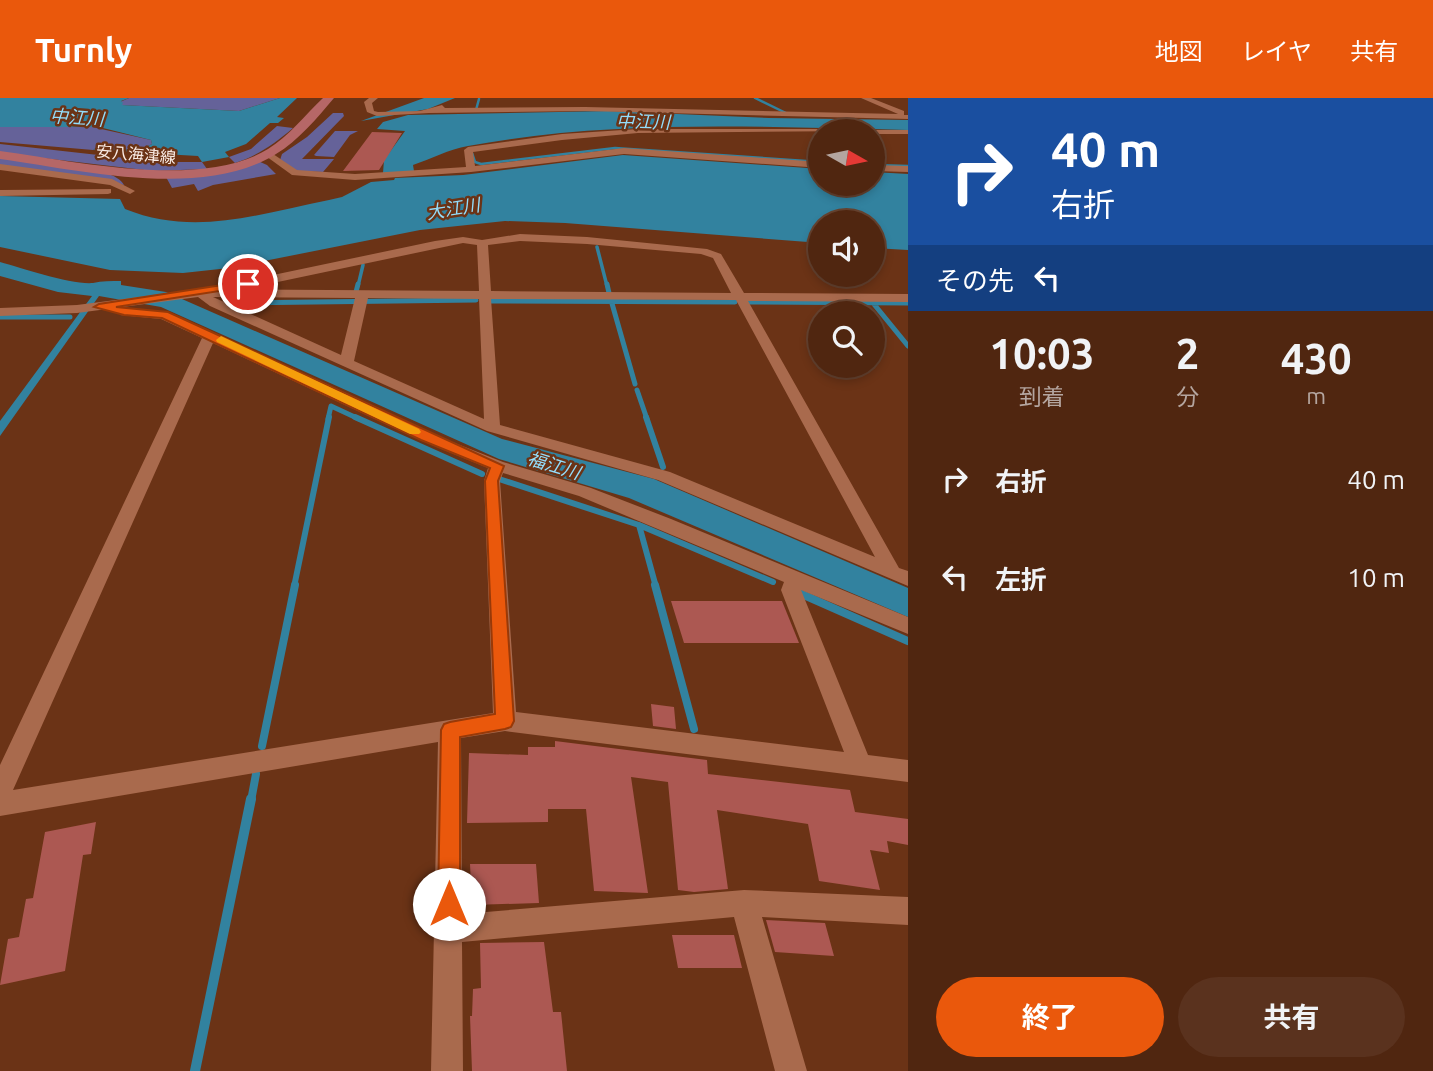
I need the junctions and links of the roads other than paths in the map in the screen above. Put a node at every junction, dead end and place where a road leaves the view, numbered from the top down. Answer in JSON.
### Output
{"nodes":[{"id":1,"x":329,"y":98,"type":"edge"},
{"id":2,"x":374,"y":98,"type":"edge"},
{"id":3,"x":865,"y":98,"type":"edge"},
{"id":4,"x":594,"y":99,"type":"edge"},
{"id":5,"x":607,"y":100,"type":"dead end"},
{"id":6,"x":671,"y":101,"type":"dead end"},
{"id":7,"x":457,"y":102,"type":"dead end"},
{"id":8,"x":431,"y":111,"type":"junction"},
{"id":9,"x":690,"y":112,"type":"junction"},
{"id":10,"x":908,"y":117,"type":"edge"},
{"id":11,"x":808,"y":130,"type":"edge"},
{"id":12,"x":886,"y":132,"type":"edge"},
{"id":13,"x":908,"y":132,"type":"edge"},
{"id":14,"x":267,"y":154,"type":"junction"},
{"id":15,"x":0,"y":155,"type":"edge"},
{"id":16,"x":808,"y":164,"type":"edge"},
{"id":17,"x":94,"y":166,"type":"junction"},
{"id":18,"x":0,"y":167,"type":"edge"},
{"id":19,"x":886,"y":168,"type":"edge"},
{"id":20,"x":471,"y":169,"type":"junction"},
{"id":21,"x":908,"y":169,"type":"edge"},
{"id":22,"x":130,"y":191,"type":"junction"},
{"id":23,"x":0,"y":193,"type":"edge"},
{"id":24,"x":482,"y":243,"type":"junction"},
{"id":25,"x":195,"y":294,"type":"junction"},
{"id":26,"x":483,"y":296,"type":"junction"},
{"id":27,"x":738,"y":296,"type":"junction"},
{"id":28,"x":361,"y":298,"type":"junction"},
{"id":29,"x":908,"y":298,"type":"edge"},
{"id":30,"x":97,"y":307,"type":"junction"},
{"id":31,"x":0,"y":312,"type":"edge"},
{"id":32,"x":211,"y":334,"type":"junction"},
{"id":33,"x":347,"y":362,"type":"junction"},
{"id":34,"x":492,"y":428,"type":"junction"},
{"id":35,"x":497,"y":466,"type":"junction"},
{"id":36,"x":901,"y":576,"type":"edge"},
{"id":37,"x":795,"y":579,"type":"junction"},
{"id":38,"x":908,"y":626,"type":"edge"},
{"id":39,"x":505,"y":721,"type":"junction"},
{"id":40,"x":450,"y":730,"type":"junction"},
{"id":41,"x":860,"y":764,"type":"junction"},
{"id":42,"x":908,"y":771,"type":"edge"},
{"id":43,"x":0,"y":791,"type":"edge"},
{"id":44,"x":0,"y":804,"type":"edge"},
{"id":45,"x":744,"y":903,"type":"junction"},
{"id":46,"x":908,"y":911,"type":"edge"},
{"id":47,"x":449,"y":929,"type":"junction"},
{"id":48,"x":447,"y":1071,"type":"edge"},
{"id":49,"x":791,"y":1071,"type":"edge"}],
"edges":[{"from":1,"to":14,"type":"main road","name":"安八海津線"},
{"from":2,"to":8,"type":"street"},
{"from":3,"to":10,"type":"street"},
{"from":4,"to":5,"type":"street"},
{"from":6,"to":9,"type":"street"},
{"from":7,"to":8,"type":"street"},
{"from":8,"to":9,"type":"street"},
{"from":9,"to":10,"type":"street"},
{"from":11,"to":20,"type":"street"},
{"from":12,"to":13,"type":"street"},
{"from":14,"to":17,"type":"main road","name":"安八海津線"},
{"from":14,"to":20,"type":"street"},
{"from":15,"to":17,"type":"main road","name":"安八海津線"},
{"from":16,"to":20,"type":"street"},
{"from":17,"to":22,"type":"street"},
{"from":18,"to":22,"type":"street"},
{"from":19,"to":21,"type":"street"},
{"from":22,"to":23,"type":"street"},
{"from":24,"to":25,"type":"street"},
{"from":24,"to":26,"type":"street"},
{"from":24,"to":27,"type":"street"},
{"from":25,"to":28,"type":"street"},
{"from":25,"to":30,"type":"street"},
{"from":25,"to":33,"type":"street"},
{"from":26,"to":27,"type":"street"},
{"from":26,"to":28,"type":"street"},
{"from":26,"to":34,"type":"street"},
{"from":27,"to":29,"type":"street"},
{"from":27,"to":36,"type":"street"},
{"from":28,"to":33,"type":"street"},
{"from":30,"to":31,"type":"street"},
{"from":30,"to":32,"type":"street"},
{"from":32,"to":35,"type":"street"},
{"from":32,"to":43,"type":"street"},
{"from":33,"to":34,"type":"street"},
{"from":34,"to":36,"type":"street"},
{"from":35,"to":37,"type":"street"},
{"from":35,"to":39,"type":"street"},
{"from":37,"to":38,"type":"street"},
{"from":37,"to":41,"type":"street"},
{"from":39,"to":40,"type":"street"},
{"from":39,"to":41,"type":"street"},
{"from":40,"to":44,"type":"street"},
{"from":40,"to":47,"type":"street"},
{"from":41,"to":42,"type":"street"},
{"from":45,"to":46,"type":"street"},
{"from":45,"to":47,"type":"street"},
{"from":45,"to":49,"type":"street"},
{"from":47,"to":48,"type":"street"}]}
